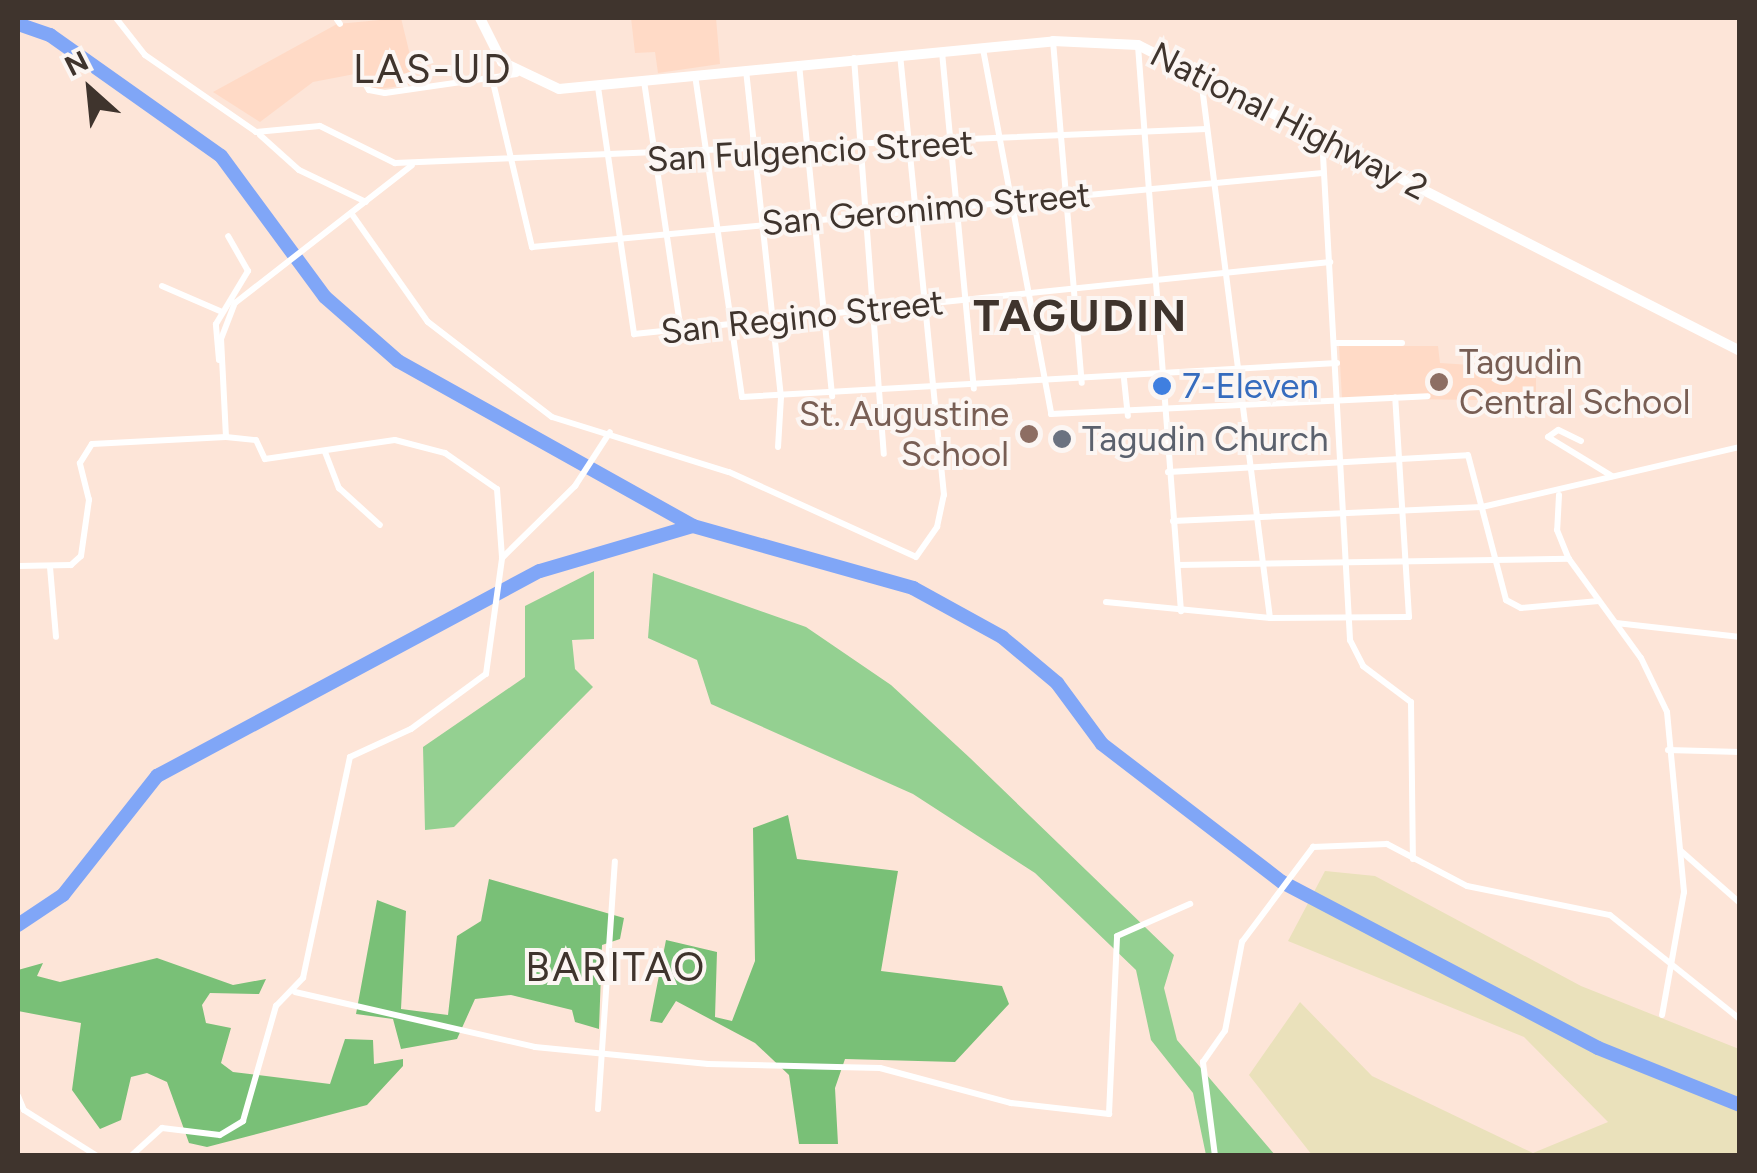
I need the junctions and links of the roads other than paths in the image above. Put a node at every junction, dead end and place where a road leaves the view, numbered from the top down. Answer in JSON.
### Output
{"nodes":[{"id":1,"x":116,"y":18,"type":"edge"},
{"id":2,"x":480,"y":18,"type":"edge"},
{"id":3,"x":1053,"y":41,"type":"junction"},
{"id":4,"x":1138,"y":45,"type":"junction"},
{"id":5,"x":982,"y":48,"type":"junction"},
{"id":6,"x":942,"y":52,"type":"junction"},
{"id":7,"x":900,"y":54,"type":"junction"},
{"id":8,"x":854,"y":58,"type":"junction"},
{"id":9,"x":798,"y":64,"type":"junction"},
{"id":10,"x":745,"y":68,"type":"junction"},
{"id":11,"x":1200,"y":71,"type":"junction"},
{"id":12,"x":358,"y":72,"type":"dead end"},
{"id":13,"x":516,"y":74,"type":"junction"},
{"id":14,"x":695,"y":74,"type":"junction"},
{"id":15,"x":492,"y":78,"type":"junction"},
{"id":16,"x":644,"y":81,"type":"junction"},
{"id":17,"x":598,"y":87,"type":"junction"},
{"id":18,"x":1206,"y":129,"type":"junction"},
{"id":19,"x":256,"y":132,"type":"junction"},
{"id":20,"x":1142,"y":133,"type":"junction"},
{"id":21,"x":1322,"y":136,"type":"junction"},
{"id":22,"x":1062,"y":140,"type":"junction"},
{"id":23,"x":998,"y":142,"type":"junction"},
{"id":24,"x":954,"y":143,"type":"junction"},
{"id":25,"x":910,"y":146,"type":"junction"},
{"id":26,"x":860,"y":147,"type":"junction"},
{"id":27,"x":807,"y":148,"type":"junction"},
{"id":28,"x":754,"y":152,"type":"junction"},
{"id":29,"x":706,"y":154,"type":"junction"},
{"id":30,"x":656,"y":158,"type":"junction"},
{"id":31,"x":609,"y":161,"type":"junction"},
{"id":32,"x":509,"y":162,"type":"junction"},
{"id":33,"x":413,"y":164,"type":"junction"},
{"id":34,"x":1323,"y":173,"type":"junction"},
{"id":35,"x":1213,"y":182,"type":"junction"},
{"id":36,"x":1147,"y":188,"type":"junction"},
{"id":37,"x":1067,"y":196,"type":"junction"},
{"id":38,"x":367,"y":202,"type":"junction"},
{"id":39,"x":1010,"y":202,"type":"junction"},
{"id":40,"x":959,"y":210,"type":"junction"},
{"id":41,"x":914,"y":214,"type":"junction"},
{"id":42,"x":349,"y":215,"type":"junction"},
{"id":43,"x":865,"y":216,"type":"junction"},
{"id":44,"x":816,"y":220,"type":"junction"},
{"id":45,"x":762,"y":224,"type":"junction"},
{"id":46,"x":714,"y":229,"type":"junction"},
{"id":47,"x":667,"y":233,"type":"junction"},
{"id":48,"x":228,"y":236,"type":"dead end"},
{"id":49,"x":619,"y":238,"type":"junction"},
{"id":50,"x":1330,"y":262,"type":"junction"},
{"id":51,"x":1224,"y":275,"type":"junction"},
{"id":52,"x":1155,"y":282,"type":"junction"},
{"id":53,"x":162,"y":286,"type":"dead end"},
{"id":54,"x":1074,"y":289,"type":"junction"},
{"id":55,"x":1025,"y":294,"type":"junction"},
{"id":56,"x":969,"y":300,"type":"junction"},
{"id":57,"x":925,"y":303,"type":"junction"},
{"id":58,"x":872,"y":308,"type":"junction"},
{"id":59,"x":222,"y":312,"type":"junction"},
{"id":60,"x":824,"y":313,"type":"junction"},
{"id":61,"x":772,"y":319,"type":"junction"},
{"id":62,"x":728,"y":324,"type":"junction"},
{"id":63,"x":681,"y":332,"type":"junction"},
{"id":64,"x":1335,"y":342,"type":"junction"},
{"id":65,"x":1402,"y":343,"type":"dead end"},
{"id":66,"x":1740,"y":351,"type":"edge"},
{"id":67,"x":220,"y":361,"type":"junction"},
{"id":68,"x":1337,"y":363,"type":"junction"},
{"id":69,"x":1238,"y":370,"type":"junction"},
{"id":70,"x":1158,"y":376,"type":"junction"},
{"id":71,"x":1124,"y":379,"type":"junction"},
{"id":72,"x":1082,"y":383,"type":"junction"},
{"id":73,"x":1039,"y":384,"type":"junction"},
{"id":74,"x":974,"y":388,"type":"junction"},
{"id":75,"x":934,"y":390,"type":"junction"},
{"id":76,"x":880,"y":393,"type":"junction"},
{"id":77,"x":832,"y":396,"type":"junction"},
{"id":78,"x":1428,"y":396,"type":"dead end"},
{"id":79,"x":1396,"y":397,"type":"junction"},
{"id":80,"x":781,"y":398,"type":"junction"},
{"id":81,"x":1340,"y":402,"type":"junction"},
{"id":82,"x":1244,"y":409,"type":"junction"},
{"id":83,"x":1162,"y":415,"type":"junction"},
{"id":84,"x":1128,"y":416,"type":"junction"},
{"id":85,"x":610,"y":432,"type":"junction"},
{"id":86,"x":226,"y":437,"type":"junction"},
{"id":87,"x":1581,"y":441,"type":"dead end"},
{"id":88,"x":778,"y":446,"type":"dead end"},
{"id":89,"x":1740,"y":447,"type":"edge"},
{"id":90,"x":325,"y":452,"type":"junction"},
{"id":91,"x":884,"y":454,"type":"dead end"},
{"id":92,"x":1400,"y":458,"type":"junction"},
{"id":93,"x":1342,"y":461,"type":"junction"},
{"id":94,"x":1251,"y":466,"type":"junction"},
{"id":95,"x":1168,"y":472,"type":"junction"},
{"id":96,"x":1613,"y":476,"type":"junction"},
{"id":97,"x":1559,"y":495,"type":"junction"},
{"id":98,"x":1482,"y":507,"type":"junction"},
{"id":99,"x":1404,"y":511,"type":"junction"},
{"id":100,"x":1346,"y":513,"type":"junction"},
{"id":101,"x":1258,"y":516,"type":"junction"},
{"id":102,"x":1173,"y":521,"type":"junction"},
{"id":103,"x":380,"y":524,"type":"dead end"},
{"id":104,"x":502,"y":558,"type":"junction"},
{"id":105,"x":1570,"y":559,"type":"junction"},
{"id":106,"x":1178,"y":565,"type":"junction"},
{"id":107,"x":1266,"y":565,"type":"junction"},
{"id":108,"x":1345,"y":565,"type":"junction"},
{"id":109,"x":18,"y":566,"type":"edge"},
{"id":110,"x":50,"y":566,"type":"junction"},
{"id":111,"x":1408,"y":566,"type":"junction"},
{"id":112,"x":1492,"y":566,"type":"junction"},
{"id":113,"x":1599,"y":601,"type":"junction"},
{"id":114,"x":1106,"y":602,"type":"dead end"},
{"id":115,"x":1181,"y":611,"type":"junction"},
{"id":116,"x":1270,"y":618,"type":"junction"},
{"id":117,"x":1348,"y":620,"type":"junction"},
{"id":118,"x":1615,"y":623,"type":"junction"},
{"id":119,"x":56,"y":637,"type":"dead end"},
{"id":120,"x":1740,"y":637,"type":"edge"},
{"id":121,"x":1668,"y":750,"type":"junction"},
{"id":122,"x":1740,"y":752,"type":"edge"},
{"id":123,"x":1680,"y":850,"type":"junction"},
{"id":124,"x":1414,"y":859,"type":"junction"},
{"id":125,"x":615,"y":862,"type":"dead end"},
{"id":126,"x":1740,"y":903,"type":"edge"},
{"id":127,"x":1190,"y":904,"type":"dead end"},
{"id":128,"x":1675,"y":961,"type":"junction"},
{"id":129,"x":295,"y":992,"type":"junction"},
{"id":130,"x":1662,"y":1015,"type":"dead end"},
{"id":131,"x":1740,"y":1019,"type":"edge"},
{"id":132,"x":605,"y":1054,"type":"junction"},
{"id":133,"x":18,"y":1096,"type":"edge"},
{"id":134,"x":598,"y":1108,"type":"dead end"},
{"id":135,"x":21,"y":1113,"type":"edge"},
{"id":136,"x":98,"y":1156,"type":"edge"},
{"id":137,"x":131,"y":1156,"type":"edge"},
{"id":138,"x":1215,"y":1156,"type":"edge"}],
"edges":[{"from":1,"to":19,"type":"street"},
{"from":2,"to":13,"type":"highway"},
{"from":3,"to":4,"type":"highway","name":"National Highway 2"},
{"from":3,"to":5,"type":"highway","name":"National Highway 2"},
{"from":3,"to":22,"type":"street"},
{"from":4,"to":11,"type":"highway","name":"National Highway 2"},
{"from":4,"to":20,"type":"street"},
{"from":5,"to":6,"type":"highway","name":"National Highway 2"},
{"from":5,"to":23,"type":"street"},
{"from":6,"to":7,"type":"highway","name":"National Highway 2"},
{"from":6,"to":24,"type":"street"},
{"from":7,"to":8,"type":"highway","name":"National Highway 2"},
{"from":7,"to":25,"type":"street"},
{"from":8,"to":9,"type":"highway","name":"National Highway 2"},
{"from":8,"to":26,"type":"street"},
{"from":9,"to":10,"type":"highway","name":"National Highway 2"},
{"from":9,"to":27,"type":"street"},
{"from":10,"to":14,"type":"highway","name":"National Highway 2"},
{"from":10,"to":28,"type":"street"},
{"from":11,"to":18,"type":"street"},
{"from":11,"to":21,"type":"highway","name":"National Highway 2"},
{"from":12,"to":15,"type":"street"},
{"from":13,"to":15,"type":"street"},
{"from":13,"to":17,"type":"highway","name":"National Highway 2"},
{"from":14,"to":16,"type":"highway","name":"National Highway 2"},
{"from":14,"to":29,"type":"street"},
{"from":15,"to":32,"type":"street"},
{"from":16,"to":17,"type":"highway","name":"National Highway 2"},
{"from":16,"to":30,"type":"street"},
{"from":17,"to":31,"type":"street"},
{"from":18,"to":20,"type":"street","name":"San Fulgencio Street"},
{"from":18,"to":35,"type":"street"},
{"from":19,"to":33,"type":"street","name":"San Fulgencio Street"},
{"from":19,"to":38,"type":"street"},
{"from":20,"to":22,"type":"street","name":"San Fulgencio Street"},
{"from":20,"to":36,"type":"street"},
{"from":21,"to":34,"type":"street"},
{"from":21,"to":66,"type":"highway","name":"National Highway 2"},
{"from":22,"to":23,"type":"street","name":"San Fulgencio Street"},
{"from":22,"to":37,"type":"street"},
{"from":23,"to":24,"type":"street","name":"San Fulgencio Street"},
{"from":23,"to":39,"type":"street"},
{"from":24,"to":25,"type":"street","name":"San Fulgencio Street"},
{"from":24,"to":40,"type":"street"},
{"from":25,"to":26,"type":"street","name":"San Fulgencio Street"},
{"from":25,"to":41,"type":"street"},
{"from":26,"to":27,"type":"street","name":"San Fulgencio Street"},
{"from":26,"to":43,"type":"street"},
{"from":27,"to":28,"type":"street","name":"San Fulgencio Street"},
{"from":27,"to":44,"type":"street"},
{"from":28,"to":29,"type":"street","name":"San Fulgencio Street"},
{"from":28,"to":45,"type":"street"},
{"from":29,"to":30,"type":"street","name":"San Fulgencio Street"},
{"from":29,"to":46,"type":"street"},
{"from":30,"to":31,"type":"street","name":"San Fulgencio Street"},
{"from":30,"to":47,"type":"street"},
{"from":31,"to":32,"type":"street","name":"San Fulgencio Street"},
{"from":31,"to":49,"type":"street"},
{"from":32,"to":33,"type":"street","name":"San Fulgencio Street"},
{"from":32,"to":49,"type":"street","name":"San Geronimo Street"},
{"from":33,"to":38,"type":"street"},
{"from":34,"to":35,"type":"street","name":"San Geronimo Street"},
{"from":34,"to":50,"type":"street"},
{"from":35,"to":36,"type":"street","name":"San Geronimo Street"},
{"from":35,"to":51,"type":"street"},
{"from":36,"to":37,"type":"street","name":"San Geronimo Street"},
{"from":36,"to":52,"type":"street"},
{"from":37,"to":39,"type":"street","name":"San Geronimo Street"},
{"from":37,"to":54,"type":"street"},
{"from":38,"to":42,"type":"street"},
{"from":39,"to":40,"type":"street","name":"San Geronimo Street"},
{"from":39,"to":55,"type":"street"},
{"from":40,"to":41,"type":"street","name":"San Geronimo Street"},
{"from":40,"to":56,"type":"street"},
{"from":41,"to":43,"type":"street","name":"San Geronimo Street"},
{"from":41,"to":57,"type":"street"},
{"from":42,"to":67,"type":"street"},
{"from":42,"to":85,"type":"street"},
{"from":43,"to":44,"type":"street","name":"San Geronimo Street"},
{"from":43,"to":58,"type":"street"},
{"from":44,"to":45,"type":"street","name":"San Geronimo Street"},
{"from":44,"to":60,"type":"street"},
{"from":45,"to":46,"type":"street","name":"San Geronimo Street"},
{"from":45,"to":61,"type":"street"},
{"from":46,"to":47,"type":"street","name":"San Geronimo Street"},
{"from":46,"to":62,"type":"street"},
{"from":47,"to":49,"type":"street","name":"San Geronimo Street"},
{"from":47,"to":63,"type":"street"},
{"from":48,"to":59,"type":"street"},
{"from":49,"to":63,"type":"street","name":"San Regino Street"},
{"from":50,"to":51,"type":"street","name":"San Regino Street"},
{"from":50,"to":64,"type":"street"},
{"from":51,"to":52,"type":"street","name":"San Regino Street"},
{"from":51,"to":69,"type":"street"},
{"from":52,"to":54,"type":"street","name":"San Regino Street"},
{"from":52,"to":70,"type":"street"},
{"from":53,"to":59,"type":"street"},
{"from":54,"to":55,"type":"street","name":"San Regino Street"},
{"from":54,"to":72,"type":"street"},
{"from":55,"to":56,"type":"street","name":"San Regino Street"},
{"from":55,"to":73,"type":"street"},
{"from":56,"to":57,"type":"street","name":"San Regino Street"},
{"from":56,"to":74,"type":"street"},
{"from":57,"to":58,"type":"street","name":"San Regino Street"},
{"from":57,"to":75,"type":"street"},
{"from":58,"to":60,"type":"street","name":"San Regino Street"},
{"from":58,"to":76,"type":"street"},
{"from":59,"to":67,"type":"street"},
{"from":60,"to":61,"type":"street","name":"San Regino Street"},
{"from":60,"to":77,"type":"street"},
{"from":61,"to":62,"type":"street","name":"San Regino Street"},
{"from":61,"to":80,"type":"street"},
{"from":62,"to":63,"type":"street","name":"San Regino Street"},
{"from":62,"to":80,"type":"street"},
{"from":64,"to":65,"type":"street"},
{"from":64,"to":68,"type":"street"},
{"from":67,"to":86,"type":"street"},
{"from":68,"to":69,"type":"street"},
{"from":68,"to":81,"type":"street"},
{"from":69,"to":70,"type":"street"},
{"from":69,"to":82,"type":"street"},
{"from":70,"to":71,"type":"street"},
{"from":70,"to":83,"type":"street"},
{"from":71,"to":72,"type":"street"},
{"from":71,"to":84,"type":"street"},
{"from":72,"to":73,"type":"street"},
{"from":73,"to":74,"type":"street"},
{"from":73,"to":84,"type":"street"},
{"from":74,"to":75,"type":"street"},
{"from":75,"to":76,"type":"street"},
{"from":75,"to":85,"type":"street"},
{"from":76,"to":77,"type":"street"},
{"from":76,"to":91,"type":"street"},
{"from":77,"to":80,"type":"street"},
{"from":78,"to":79,"type":"street"},
{"from":79,"to":81,"type":"street"},
{"from":79,"to":92,"type":"street"},
{"from":80,"to":88,"type":"street"},
{"from":81,"to":82,"type":"street"},
{"from":81,"to":93,"type":"street"},
{"from":82,"to":83,"type":"street"},
{"from":82,"to":94,"type":"street"},
{"from":83,"to":84,"type":"street"},
{"from":83,"to":95,"type":"street"},
{"from":85,"to":104,"type":"street"},
{"from":86,"to":90,"type":"street"},
{"from":86,"to":110,"type":"street"},
{"from":87,"to":96,"type":"street"},
{"from":89,"to":96,"type":"street"},
{"from":90,"to":103,"type":"street"},
{"from":90,"to":104,"type":"street"},
{"from":92,"to":93,"type":"street"},
{"from":92,"to":98,"type":"street"},
{"from":92,"to":99,"type":"street"},
{"from":93,"to":94,"type":"street"},
{"from":93,"to":100,"type":"street"},
{"from":94,"to":95,"type":"street"},
{"from":94,"to":101,"type":"street"},
{"from":95,"to":102,"type":"street"},
{"from":96,"to":97,"type":"street"},
{"from":97,"to":98,"type":"street"},
{"from":97,"to":105,"type":"street"},
{"from":98,"to":99,"type":"street"},
{"from":98,"to":112,"type":"street"},
{"from":99,"to":100,"type":"street"},
{"from":99,"to":111,"type":"street"},
{"from":100,"to":101,"type":"street"},
{"from":100,"to":108,"type":"street"},
{"from":101,"to":102,"type":"street"},
{"from":101,"to":107,"type":"street"},
{"from":102,"to":106,"type":"street"},
{"from":104,"to":129,"type":"street"},
{"from":105,"to":112,"type":"street"},
{"from":105,"to":113,"type":"street"},
{"from":106,"to":107,"type":"street"},
{"from":106,"to":115,"type":"street"},
{"from":107,"to":108,"type":"street"},
{"from":107,"to":116,"type":"street"},
{"from":108,"to":111,"type":"street"},
{"from":108,"to":117,"type":"street"},
{"from":109,"to":110,"type":"street"},
{"from":110,"to":119,"type":"street"},
{"from":111,"to":112,"type":"street"},
{"from":111,"to":117,"type":"street"},
{"from":112,"to":113,"type":"street"},
{"from":113,"to":118,"type":"street"},
{"from":114,"to":115,"type":"street"},
{"from":115,"to":116,"type":"street"},
{"from":116,"to":117,"type":"street"},
{"from":117,"to":124,"type":"street"},
{"from":118,"to":120,"type":"street"},
{"from":118,"to":121,"type":"street"},
{"from":121,"to":122,"type":"street"},
{"from":121,"to":123,"type":"street"},
{"from":123,"to":126,"type":"street"},
{"from":123,"to":128,"type":"street"},
{"from":124,"to":128,"type":"street"},
{"from":124,"to":138,"type":"street"},
{"from":125,"to":132,"type":"street"},
{"from":127,"to":132,"type":"street"},
{"from":128,"to":130,"type":"street"},
{"from":128,"to":131,"type":"street"},
{"from":129,"to":132,"type":"street"},
{"from":129,"to":137,"type":"street"},
{"from":132,"to":134,"type":"street"},
{"from":133,"to":135,"type":"street"},
{"from":135,"to":136,"type":"street"}]}
